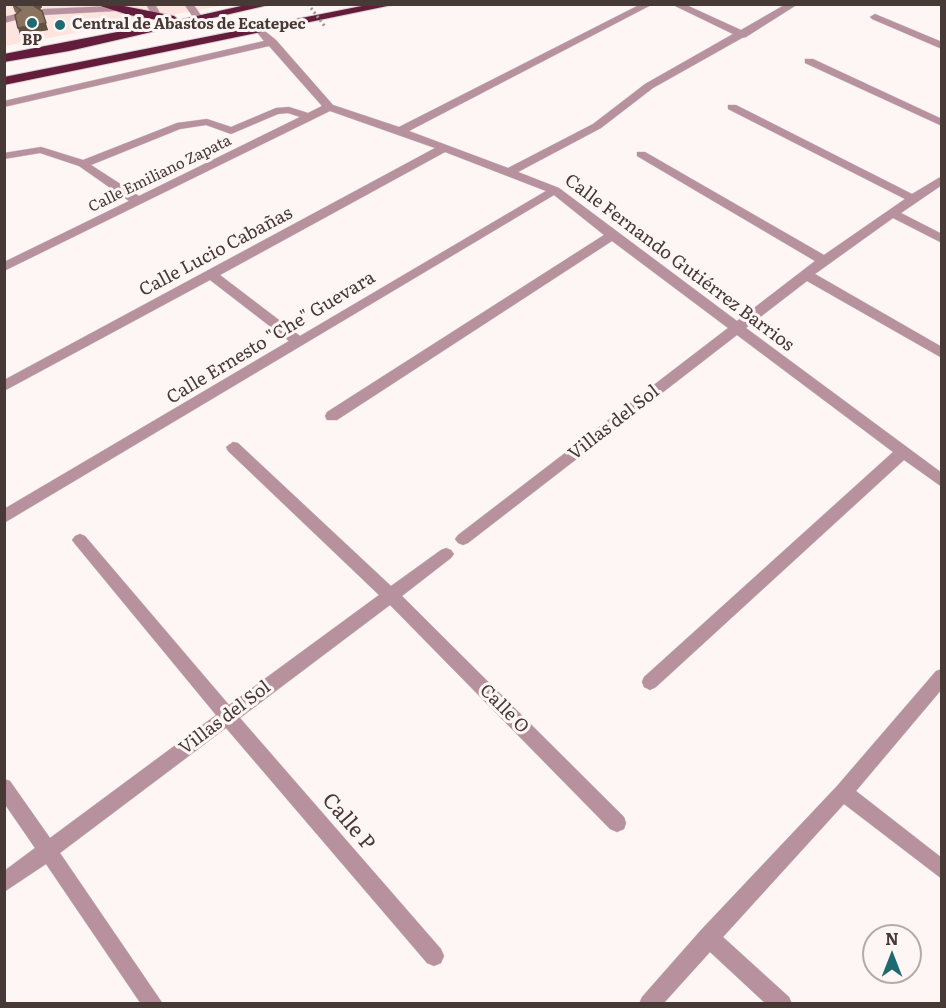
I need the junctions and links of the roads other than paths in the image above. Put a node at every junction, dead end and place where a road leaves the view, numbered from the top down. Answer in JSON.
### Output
{"nodes":[{"id":1,"x":99,"y":4,"type":"edge"},
{"id":2,"x":150,"y":4,"type":"edge"},
{"id":3,"x":188,"y":4,"type":"edge"},
{"id":4,"x":221,"y":4,"type":"edge"},
{"id":5,"x":268,"y":4,"type":"edge"},
{"id":6,"x":393,"y":4,"type":"edge"},
{"id":7,"x":649,"y":4,"type":"edge"},
{"id":8,"x":675,"y":4,"type":"edge"},
{"id":9,"x":794,"y":4,"type":"edge"},
{"id":10,"x":112,"y":9,"type":"junction"},
{"id":11,"x":43,"y":12,"type":"edge"},
{"id":12,"x":16,"y":17,"type":"edge"},
{"id":13,"x":157,"y":17,"type":"junction"},
{"id":14,"x":875,"y":17,"type":"dead end"},
{"id":15,"x":199,"y":18,"type":"junction"},
{"id":16,"x":4,"y":20,"type":"edge"},
{"id":17,"x":261,"y":31,"type":"junction"},
{"id":18,"x":743,"y":35,"type":"junction"},
{"id":19,"x":272,"y":42,"type":"junction"},
{"id":20,"x":942,"y":46,"type":"edge"},
{"id":21,"x":125,"y":57,"type":"junction"},
{"id":22,"x":4,"y":58,"type":"edge"},
{"id":23,"x":808,"y":61,"type":"dead end"},
{"id":24,"x":136,"y":73,"type":"junction"},
{"id":25,"x":20,"y":78,"type":"junction"},
{"id":26,"x":4,"y":81,"type":"edge"},
{"id":27,"x":25,"y":98,"type":"junction"},
{"id":28,"x":4,"y":104,"type":"edge"},
{"id":29,"x":329,"y":107,"type":"junction"},
{"id":30,"x":732,"y":107,"type":"dead end"},
{"id":31,"x":310,"y":117,"type":"junction"},
{"id":32,"x":942,"y":123,"type":"edge"},
{"id":33,"x":400,"y":131,"type":"junction"},
{"id":34,"x":444,"y":148,"type":"junction"},
{"id":35,"x":641,"y":154,"type":"dead end"},
{"id":36,"x":4,"y":156,"type":"edge"},
{"id":37,"x":83,"y":164,"type":"junction"},
{"id":38,"x":510,"y":172,"type":"junction"},
{"id":39,"x":942,"y":179,"type":"edge"},
{"id":40,"x":555,"y":190,"type":"junction"},
{"id":41,"x":913,"y":199,"type":"junction"},
{"id":42,"x":138,"y":201,"type":"junction"},
{"id":43,"x":892,"y":213,"type":"junction"},
{"id":44,"x":612,"y":235,"type":"junction"},
{"id":45,"x":942,"y":239,"type":"edge"},
{"id":46,"x":824,"y":261,"type":"junction"},
{"id":47,"x":4,"y":267,"type":"edge"},
{"id":48,"x":212,"y":275,"type":"junction"},
{"id":49,"x":806,"y":275,"type":"junction"},
{"id":50,"x":736,"y":329,"type":"junction"},
{"id":51,"x":299,"y":342,"type":"junction"},
{"id":52,"x":942,"y":353,"type":"edge"},
{"id":53,"x":4,"y":386,"type":"edge"},
{"id":54,"x":332,"y":416,"type":"dead end"},
{"id":55,"x":233,"y":447,"type":"dead end"},
{"id":56,"x":902,"y":453,"type":"junction"},
{"id":57,"x":942,"y":482,"type":"edge"},
{"id":58,"x":4,"y":517,"type":"edge"},
{"id":59,"x":463,"y":539,"type":"dead end"},
{"id":60,"x":81,"y":540,"type":"dead end"},
{"id":61,"x":446,"y":554,"type":"dead end"},
{"id":62,"x":390,"y":595,"type":"junction"},
{"id":63,"x":942,"y":676,"type":"edge"},
{"id":64,"x":650,"y":682,"type":"dead end"},
{"id":65,"x":228,"y":717,"type":"junction"},
{"id":66,"x":4,"y":787,"type":"edge"},
{"id":67,"x":843,"y":792,"type":"junction"},
{"id":68,"x":618,"y":823,"type":"dead end"},
{"id":69,"x":48,"y":850,"type":"junction"},
{"id":70,"x":942,"y":870,"type":"edge"},
{"id":71,"x":4,"y":883,"type":"edge"},
{"id":72,"x":708,"y":938,"type":"junction"},
{"id":73,"x":434,"y":956,"type":"dead end"},
{"id":74,"x":153,"y":1004,"type":"edge"},
{"id":75,"x":649,"y":1004,"type":"edge"},
{"id":76,"x":782,"y":1004,"type":"edge"}],
"edges":[{"from":1,"to":10,"type":"highway"},
{"from":2,"to":13,"type":"street"},
{"from":3,"to":15,"type":"street"},
{"from":4,"to":15,"type":"highway"},
{"from":5,"to":15,"type":"highway"},
{"from":6,"to":17,"type":"highway"},
{"from":7,"to":33,"type":"street"},
{"from":8,"to":18,"type":"street"},
{"from":9,"to":18,"type":"street"},
{"from":10,"to":11,"type":"street"},
{"from":10,"to":13,"type":"highway"},
{"from":12,"to":16,"type":"street"},
{"from":13,"to":15,"type":"highway"},
{"from":14,"to":20,"type":"street"},
{"from":15,"to":22,"type":"highway"},
{"from":17,"to":19,"type":"street"},
{"from":17,"to":21,"type":"highway"},
{"from":18,"to":38,"type":"street"},
{"from":19,"to":24,"type":"street"},
{"from":19,"to":29,"type":"street"},
{"from":21,"to":24,"type":"street"},
{"from":21,"to":25,"type":"highway"},
{"from":23,"to":32,"type":"street"},
{"from":24,"to":27,"type":"street"},
{"from":25,"to":26,"type":"highway"},
{"from":25,"to":27,"type":"street"},
{"from":27,"to":28,"type":"street"},
{"from":29,"to":31,"type":"street","name":"Calle Emiliano Zapata"},
{"from":29,"to":33,"type":"street","name":"Calle Fernando Gutiérrez Barrios"},
{"from":30,"to":41,"type":"street"},
{"from":31,"to":37,"type":"street"},
{"from":31,"to":42,"type":"street","name":"Calle Emiliano Zapata"},
{"from":33,"to":34,"type":"street","name":"Calle Fernando Gutiérrez Barrios"},
{"from":34,"to":38,"type":"street","name":"Calle Fernando Gutiérrez Barrios"},
{"from":34,"to":48,"type":"street","name":"Calle Lucio Cabañas"},
{"from":35,"to":46,"type":"street"},
{"from":36,"to":37,"type":"street"},
{"from":37,"to":42,"type":"street"},
{"from":38,"to":40,"type":"street","name":"Calle Fernando Gutiérrez Barrios"},
{"from":39,"to":41,"type":"street","name":"Villas del Sol"},
{"from":40,"to":44,"type":"street","name":"Calle Fernando Gutiérrez Barrios"},
{"from":40,"to":51,"type":"street","name":"Calle Ernesto \"Che\" Guevara"},
{"from":41,"to":43,"type":"street","name":"Villas del Sol"},
{"from":42,"to":47,"type":"street","name":"Calle Emiliano Zapata"},
{"from":43,"to":45,"type":"street"},
{"from":43,"to":46,"type":"street","name":"Villas del Sol"},
{"from":44,"to":50,"type":"street","name":"Calle Fernando Gutiérrez Barrios"},
{"from":44,"to":54,"type":"street"},
{"from":46,"to":49,"type":"street","name":"Villas del Sol"},
{"from":48,"to":51,"type":"street"},
{"from":48,"to":53,"type":"street","name":"Calle Lucio Cabañas"},
{"from":49,"to":50,"type":"street","name":"Villas del Sol"},
{"from":49,"to":52,"type":"street"},
{"from":50,"to":56,"type":"street","name":"Calle Fernando Gutiérrez Barrios"},
{"from":50,"to":59,"type":"street","name":"Villas del Sol"},
{"from":51,"to":58,"type":"street","name":"Calle Ernesto \"Che\" Guevara"},
{"from":55,"to":62,"type":"street","name":"Calle O"},
{"from":56,"to":57,"type":"street","name":"Calle Fernando Gutiérrez Barrios"},
{"from":56,"to":64,"type":"street"},
{"from":60,"to":65,"type":"street","name":"Calle P"},
{"from":61,"to":62,"type":"street","name":"Villas del Sol"},
{"from":62,"to":65,"type":"street","name":"Villas del Sol"},
{"from":62,"to":68,"type":"street","name":"Calle O"},
{"from":63,"to":67,"type":"street"},
{"from":65,"to":69,"type":"street","name":"Villas del Sol"},
{"from":65,"to":73,"type":"street","name":"Calle P"},
{"from":66,"to":69,"type":"street"},
{"from":67,"to":70,"type":"street"},
{"from":67,"to":72,"type":"street"},
{"from":69,"to":71,"type":"street","name":"Villas del Sol"},
{"from":69,"to":74,"type":"street"},
{"from":72,"to":75,"type":"street"},
{"from":72,"to":76,"type":"street"}]}
